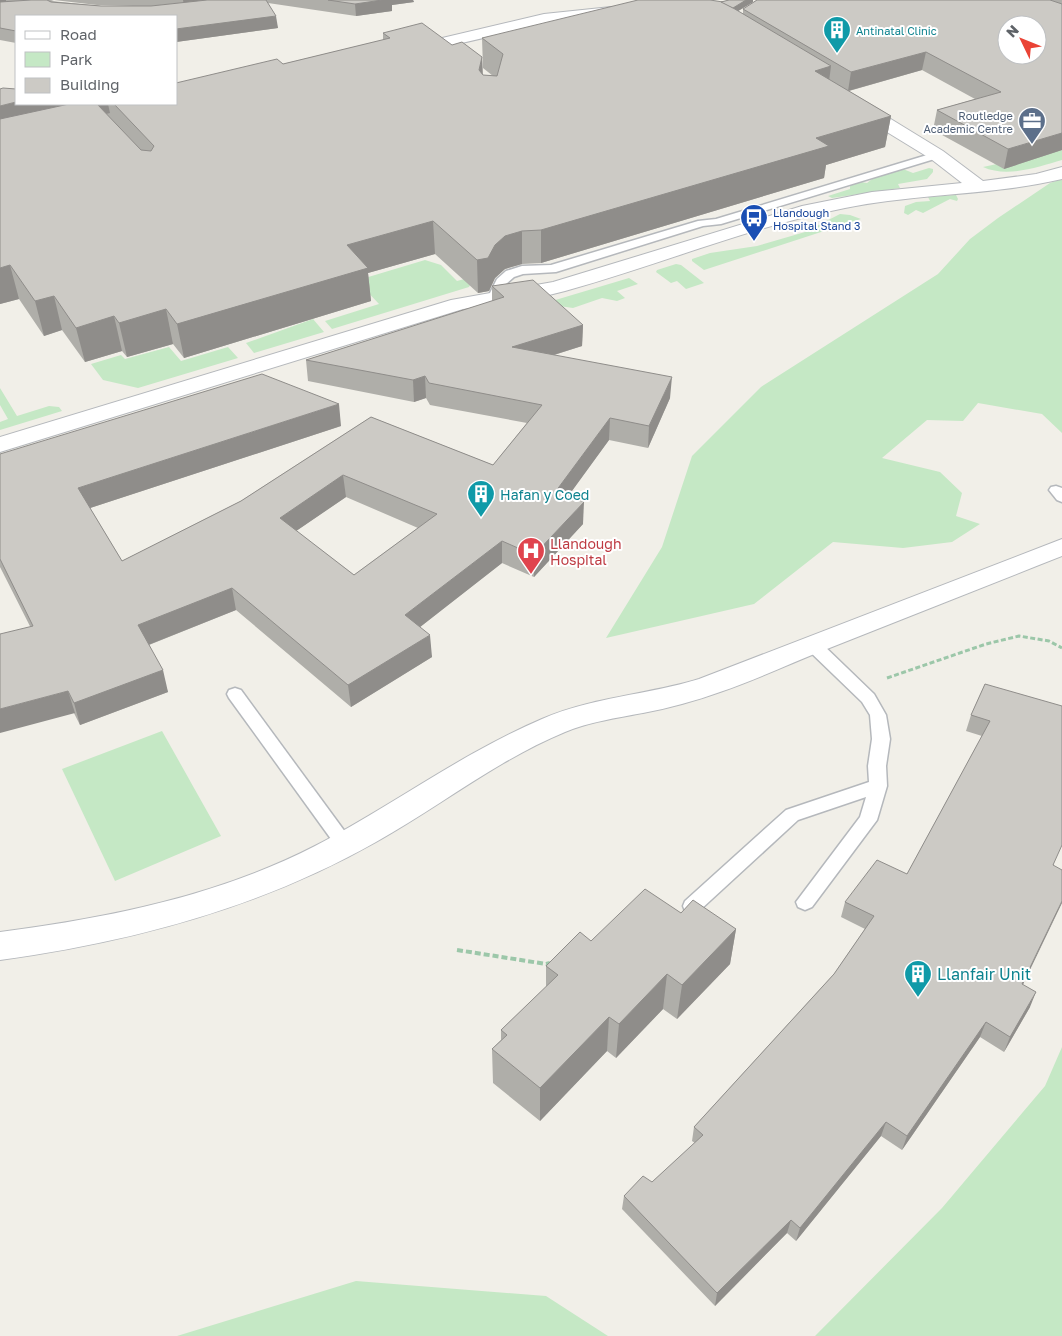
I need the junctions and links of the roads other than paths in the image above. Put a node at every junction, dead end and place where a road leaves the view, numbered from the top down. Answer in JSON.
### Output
{"nodes":[{"id":1,"x":628,"y":11,"type":"edge"},
{"id":2,"x":439,"y":43,"type":"junction"},
{"id":3,"x":390,"y":54,"type":"edge"},
{"id":4,"x":453,"y":54,"type":"edge"},
{"id":5,"x":843,"y":97,"type":"edge"},
{"id":6,"x":937,"y":155,"type":"junction"},
{"id":7,"x":1062,"y":172,"type":"edge"},
{"id":8,"x":980,"y":187,"type":"junction"},
{"id":9,"x":494,"y":297,"type":"junction"},
{"id":10,"x":0,"y":445,"type":"edge"},
{"id":11,"x":1062,"y":547,"type":"edge"},
{"id":12,"x":813,"y":644,"type":"junction"},
{"id":13,"x":235,"y":694,"type":"dead end"},
{"id":14,"x":878,"y":786,"type":"junction"},
{"id":15,"x":345,"y":845,"type":"junction"},
{"id":16,"x":805,"y":902,"type":"dead end"},
{"id":17,"x":692,"y":906,"type":"edge"},
{"id":18,"x":0,"y":946,"type":"edge"}],
"edges":[{"from":1,"to":2,"type":"street"},
{"from":2,"to":3,"type":"street"},
{"from":2,"to":4,"type":"street"},
{"from":5,"to":6,"type":"street"},
{"from":6,"to":8,"type":"street"},
{"from":6,"to":9,"type":"lane"},
{"from":7,"to":8,"type":"street"},
{"from":8,"to":9,"type":"street"},
{"from":9,"to":10,"type":"street"},
{"from":11,"to":12,"type":"street"},
{"from":12,"to":14,"type":"lane"},
{"from":12,"to":15,"type":"street"},
{"from":13,"to":15,"type":"lane"},
{"from":14,"to":16,"type":"lane"},
{"from":14,"to":17,"type":"lane"},
{"from":15,"to":18,"type":"street"}]}
